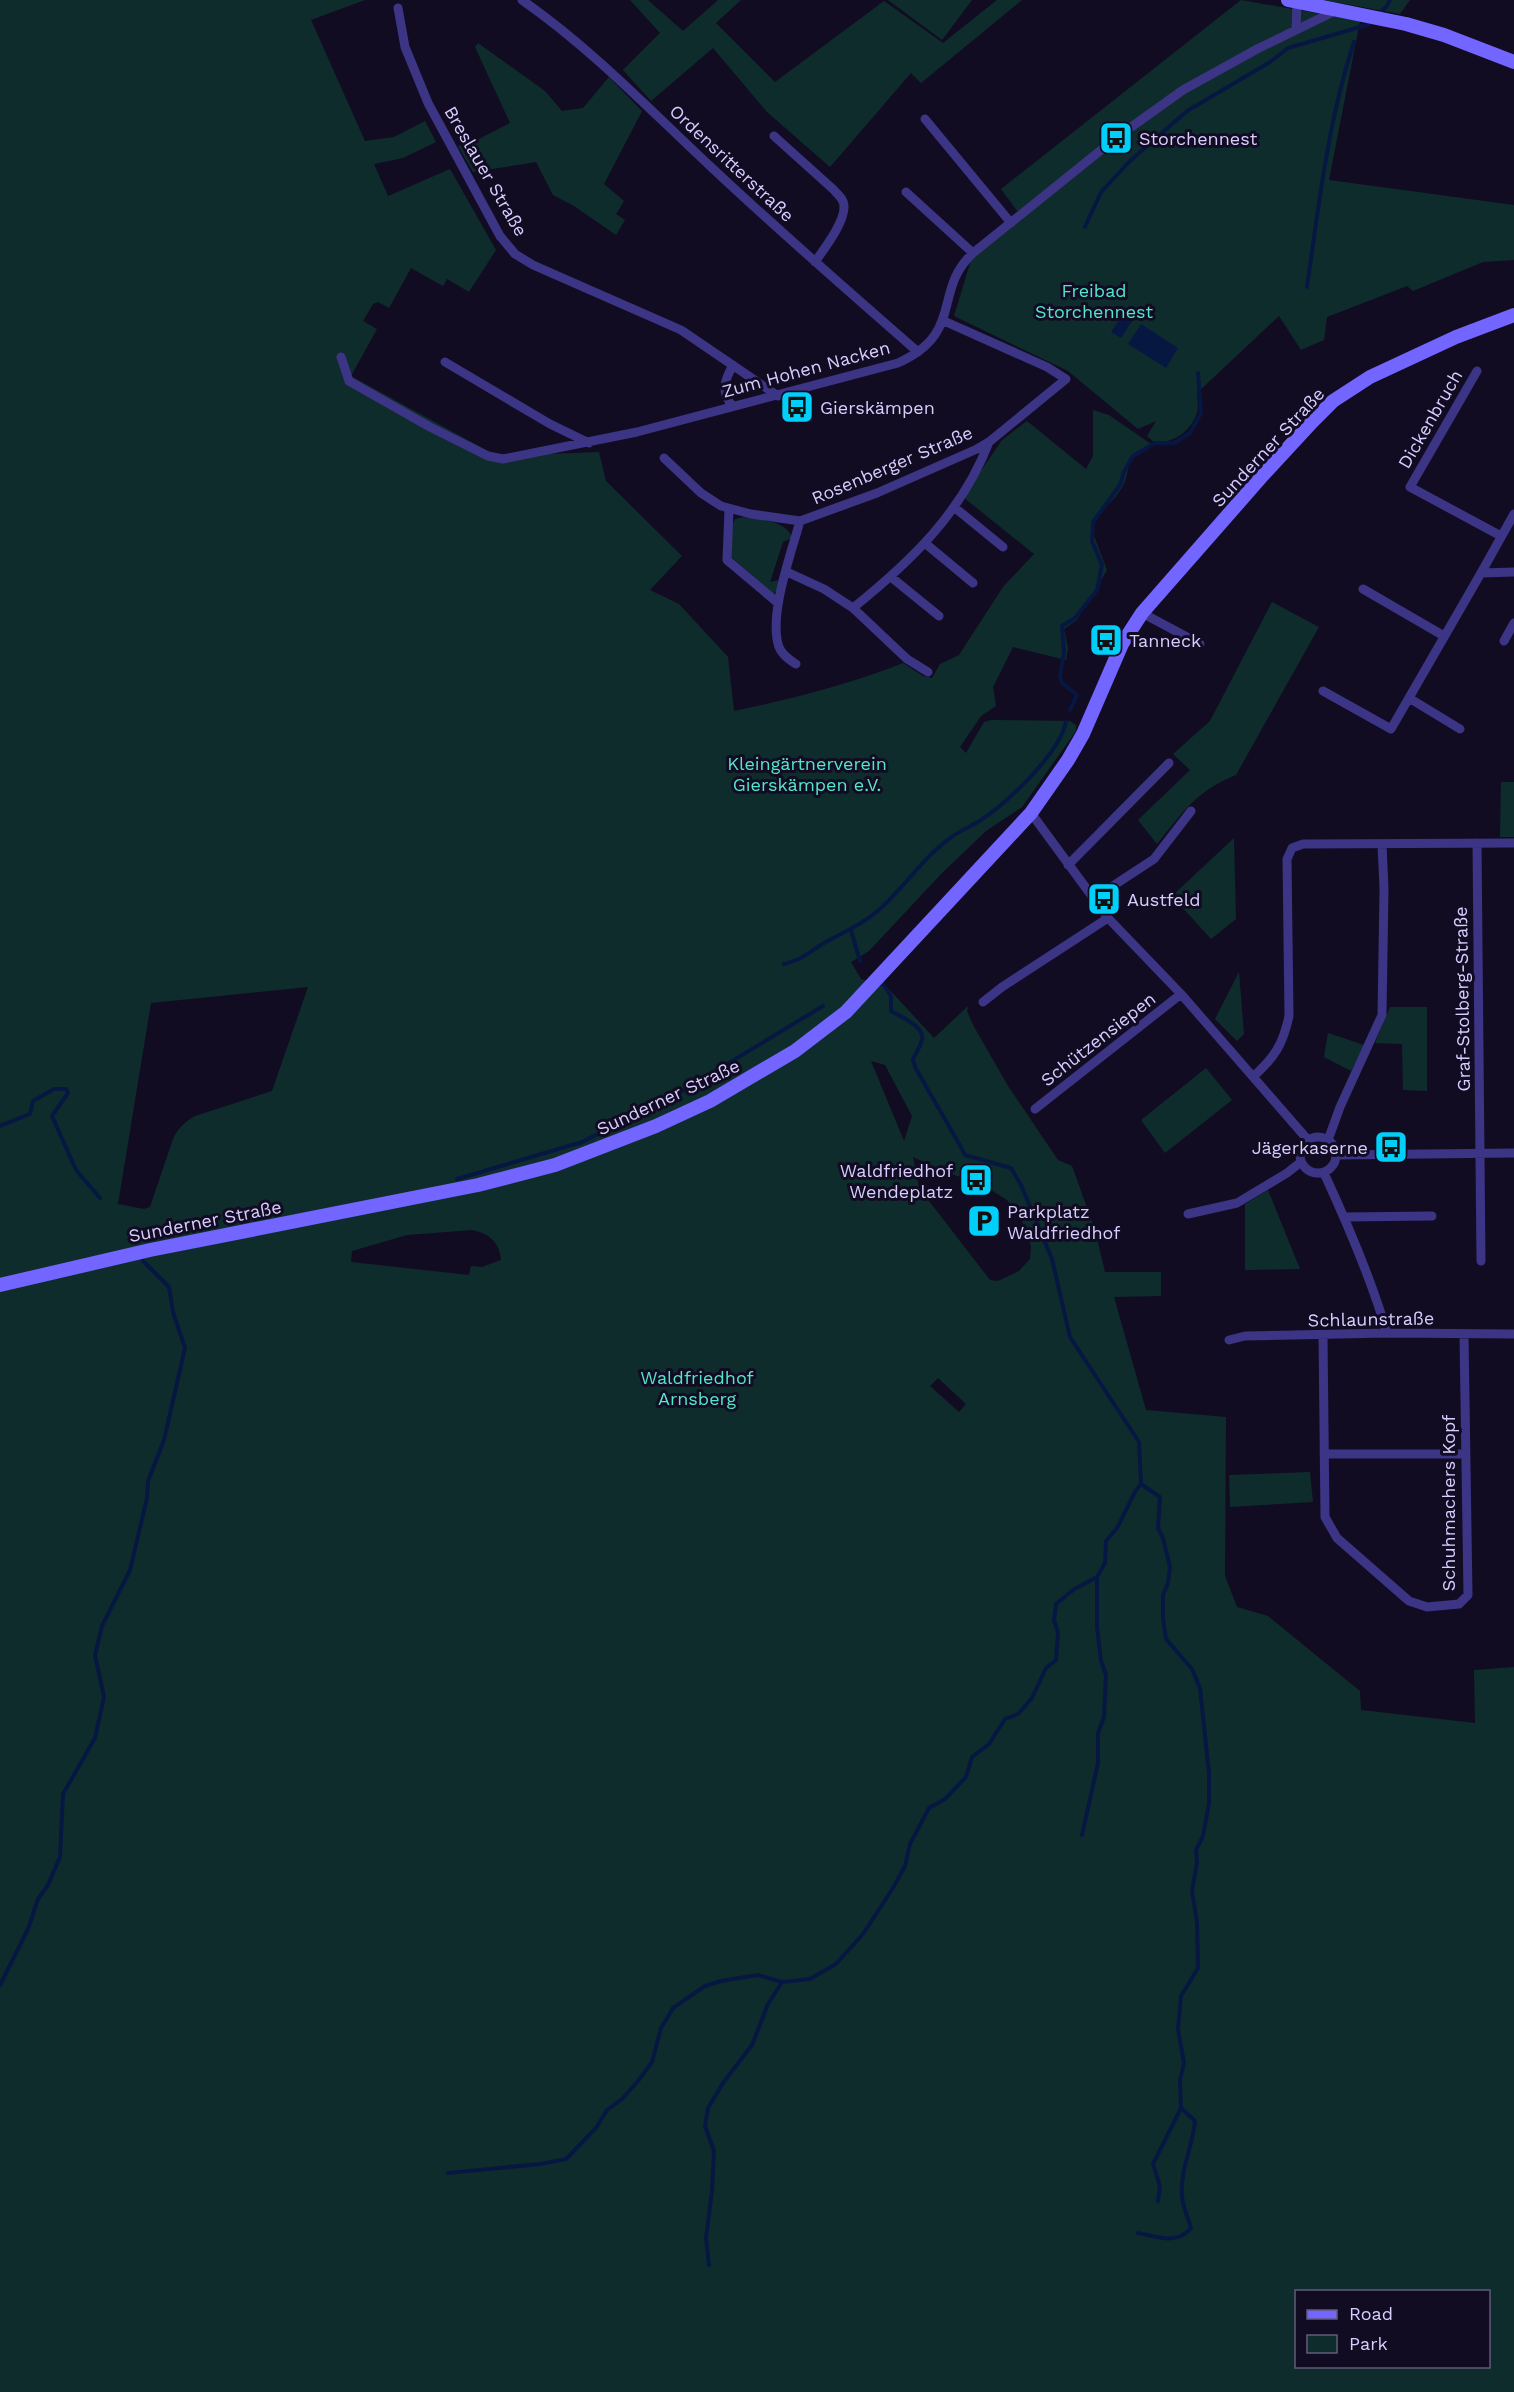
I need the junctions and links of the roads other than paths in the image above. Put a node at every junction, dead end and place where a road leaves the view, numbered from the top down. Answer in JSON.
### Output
{"nodes":[{"id":1,"x":522,"y":0,"type":"edge"},
{"id":2,"x":1293,"y":1,"type":"edge"},
{"id":3,"x":398,"y":8,"type":"dead end"},
{"id":4,"x":1337,"y":10,"type":"junction"},
{"id":5,"x":1296,"y":30,"type":"junction"},
{"id":6,"x":1514,"y":62,"type":"edge"},
{"id":7,"x":925,"y":119,"type":"dead end"},
{"id":8,"x":774,"y":136,"type":"dead end"},
{"id":9,"x":906,"y":192,"type":"dead end"},
{"id":10,"x":1011,"y":223,"type":"junction"},
{"id":11,"x":973,"y":253,"type":"junction"},
{"id":12,"x":815,"y":262,"type":"junction"},
{"id":13,"x":1514,"y":315,"type":"edge"},
{"id":14,"x":944,"y":321,"type":"junction"},
{"id":15,"x":918,"y":352,"type":"junction"},
{"id":16,"x":341,"y":357,"type":"dead end"},
{"id":17,"x":445,"y":362,"type":"dead end"},
{"id":18,"x":733,"y":365,"type":"junction"},
{"id":19,"x":1477,"y":371,"type":"dead end"},
{"id":20,"x":778,"y":396,"type":"junction"},
{"id":21,"x":732,"y":406,"type":"junction"},
{"id":22,"x":989,"y":442,"type":"junction"},
{"id":23,"x":589,"y":443,"type":"junction"},
{"id":24,"x":664,"y":458,"type":"dead end"},
{"id":25,"x":954,"y":507,"type":"junction"},
{"id":26,"x":729,"y":509,"type":"junction"},
{"id":27,"x":1514,"y":514,"type":"edge"},
{"id":28,"x":800,"y":521,"type":"junction"},
{"id":29,"x":1502,"y":536,"type":"junction"},
{"id":30,"x":926,"y":544,"type":"junction"},
{"id":31,"x":1003,"y":547,"type":"dead end"},
{"id":32,"x":787,"y":572,"type":"junction"},
{"id":33,"x":1514,"y":572,"type":"edge"},
{"id":34,"x":1481,"y":573,"type":"junction"},
{"id":35,"x":891,"y":577,"type":"junction"},
{"id":36,"x":973,"y":582,"type":"dead end"},
{"id":37,"x":1363,"y":589,"type":"dead end"},
{"id":38,"x":778,"y":603,"type":"junction"},
{"id":39,"x":853,"y":608,"type":"junction"},
{"id":40,"x":1142,"y":613,"type":"junction"},
{"id":41,"x":939,"y":616,"type":"dead end"},
{"id":42,"x":1514,"y":622,"type":"edge"},
{"id":43,"x":1444,"y":636,"type":"junction"},
{"id":44,"x":1504,"y":641,"type":"dead end"},
{"id":45,"x":1200,"y":644,"type":"dead end"},
{"id":46,"x":796,"y":664,"type":"dead end"},
{"id":47,"x":928,"y":672,"type":"dead end"},
{"id":48,"x":1323,"y":692,"type":"dead end"},
{"id":49,"x":1409,"y":699,"type":"junction"},
{"id":50,"x":1460,"y":729,"type":"dead end"},
{"id":51,"x":1169,"y":763,"type":"dead end"},
{"id":52,"x":1191,"y":811,"type":"dead end"},
{"id":53,"x":1030,"y":813,"type":"junction"},
{"id":54,"x":1477,"y":843,"type":"junction"},
{"id":55,"x":1514,"y":843,"type":"edge"},
{"id":56,"x":1382,"y":844,"type":"junction"},
{"id":57,"x":1068,"y":865,"type":"junction"},
{"id":58,"x":1093,"y":899,"type":"junction"},
{"id":59,"x":1108,"y":918,"type":"junction"},
{"id":60,"x":1181,"y":994,"type":"junction"},
{"id":61,"x":983,"y":1002,"type":"dead end"},
{"id":62,"x":1254,"y":1076,"type":"junction"},
{"id":63,"x":1035,"y":1109,"type":"dead end"},
{"id":64,"x":1308,"y":1140,"type":"junction"},
{"id":65,"x":1328,"y":1140,"type":"junction"},
{"id":66,"x":1481,"y":1154,"type":"junction"},
{"id":67,"x":1514,"y":1154,"type":"edge"},
{"id":68,"x":1336,"y":1155,"type":"junction"},
{"id":69,"x":1301,"y":1162,"type":"junction"},
{"id":70,"x":1324,"y":1173,"type":"junction"},
{"id":71,"x":1188,"y":1214,"type":"dead end"},
{"id":72,"x":1432,"y":1216,"type":"dead end"},
{"id":73,"x":1345,"y":1217,"type":"junction"},
{"id":74,"x":1481,"y":1261,"type":"dead end"},
{"id":75,"x":0,"y":1285,"type":"edge"},
{"id":76,"x":1387,"y":1333,"type":"junction"},
{"id":77,"x":1514,"y":1334,"type":"edge"},
{"id":78,"x":1464,"y":1335,"type":"junction"},
{"id":79,"x":1323,"y":1336,"type":"junction"},
{"id":80,"x":1229,"y":1340,"type":"dead end"},
{"id":81,"x":1324,"y":1454,"type":"junction"},
{"id":82,"x":1465,"y":1454,"type":"junction"}],
"edges":[{"from":1,"to":12,"type":"street","name":"Ordensritterstraße"},
{"from":2,"to":4,"type":"main road"},
{"from":2,"to":5,"type":"street"},
{"from":3,"to":18,"type":"street","name":"Breslauer Straße"},
{"from":4,"to":5,"type":"street","name":"Zum Hohen Nacken"},
{"from":4,"to":6,"type":"main road"},
{"from":5,"to":10,"type":"street","name":"Zum Hohen Nacken"},
{"from":7,"to":10,"type":"street"},
{"from":8,"to":12,"type":"street"},
{"from":9,"to":11,"type":"street"},
{"from":10,"to":11,"type":"street","name":"Zum Hohen Nacken"},
{"from":11,"to":14,"type":"street","name":"Zum Hohen Nacken"},
{"from":12,"to":15,"type":"street","name":"Ordensritterstraße"},
{"from":13,"to":40,"type":"main road","name":"Sunderner Straße"},
{"from":14,"to":15,"type":"street","name":"Zum Hohen Nacken"},
{"from":14,"to":22,"type":"street","name":"Rosenberger Straße"},
{"from":15,"to":20,"type":"street","name":"Zum Hohen Nacken"},
{"from":16,"to":23,"type":"street","name":"Zum Hohen Nacken"},
{"from":17,"to":23,"type":"street"},
{"from":18,"to":20,"type":"street","name":"Breslauer Straße"},
{"from":18,"to":21,"type":"street"},
{"from":19,"to":29,"type":"street","name":"Dickenbruch"},
{"from":20,"to":21,"type":"street","name":"Zum Hohen Nacken"},
{"from":21,"to":23,"type":"street","name":"Zum Hohen Nacken"},
{"from":22,"to":25,"type":"street"},
{"from":22,"to":28,"type":"street","name":"Rosenberger Straße"},
{"from":24,"to":26,"type":"street","name":"Rosenberger Straße"},
{"from":25,"to":30,"type":"street"},
{"from":25,"to":31,"type":"street"},
{"from":26,"to":28,"type":"street","name":"Rosenberger Straße"},
{"from":26,"to":38,"type":"street"},
{"from":27,"to":29,"type":"street"},
{"from":28,"to":32,"type":"street"},
{"from":29,"to":34,"type":"street"},
{"from":30,"to":35,"type":"street"},
{"from":30,"to":36,"type":"street"},
{"from":32,"to":38,"type":"street"},
{"from":32,"to":39,"type":"street"},
{"from":33,"to":34,"type":"street"},
{"from":34,"to":43,"type":"street"},
{"from":35,"to":39,"type":"street"},
{"from":35,"to":41,"type":"street"},
{"from":37,"to":43,"type":"street"},
{"from":38,"to":46,"type":"street"},
{"from":39,"to":47,"type":"street"},
{"from":40,"to":45,"type":"street"},
{"from":40,"to":53,"type":"main road","name":"Sunderner Straße"},
{"from":42,"to":44,"type":"street"},
{"from":43,"to":49,"type":"street"},
{"from":48,"to":49,"type":"street"},
{"from":49,"to":50,"type":"street"},
{"from":51,"to":57,"type":"street"},
{"from":52,"to":58,"type":"street"},
{"from":53,"to":57,"type":"street"},
{"from":53,"to":75,"type":"main road","name":"Sunderner Straße"},
{"from":54,"to":55,"type":"street"},
{"from":54,"to":56,"type":"street"},
{"from":54,"to":66,"type":"street","name":"Graf-Stolberg-Straße"},
{"from":56,"to":62,"type":"street"},
{"from":56,"to":65,"type":"street"},
{"from":57,"to":58,"type":"street"},
{"from":58,"to":59,"type":"street"},
{"from":59,"to":60,"type":"street"},
{"from":59,"to":61,"type":"street"},
{"from":60,"to":62,"type":"street"},
{"from":60,"to":63,"type":"street","name":"Schützensiepen"},
{"from":62,"to":64,"type":"street"},
{"from":64,"to":65,"type":"street"},
{"from":64,"to":69,"type":"street"},
{"from":65,"to":68,"type":"street"},
{"from":66,"to":67,"type":"street"},
{"from":66,"to":68,"type":"street"},
{"from":66,"to":74,"type":"street","name":"Graf-Stolberg-Straße"},
{"from":68,"to":70,"type":"street"},
{"from":69,"to":70,"type":"street"},
{"from":69,"to":71,"type":"street"},
{"from":70,"to":73,"type":"street"},
{"from":72,"to":73,"type":"street"},
{"from":73,"to":76,"type":"street"},
{"from":76,"to":78,"type":"street","name":"Schlaunstraße"},
{"from":76,"to":79,"type":"street","name":"Schlaunstraße"},
{"from":77,"to":78,"type":"street","name":"Schlaunstraße"},
{"from":78,"to":82,"type":"street","name":"Schuhmachers Kopf"},
{"from":79,"to":80,"type":"street","name":"Schlaunstraße"},
{"from":79,"to":81,"type":"street","name":"Schuhmachers Kopf"},
{"from":81,"to":82,"type":"street"},
{"from":81,"to":82,"type":"street","name":"Schuhmachers Kopf"}]}
